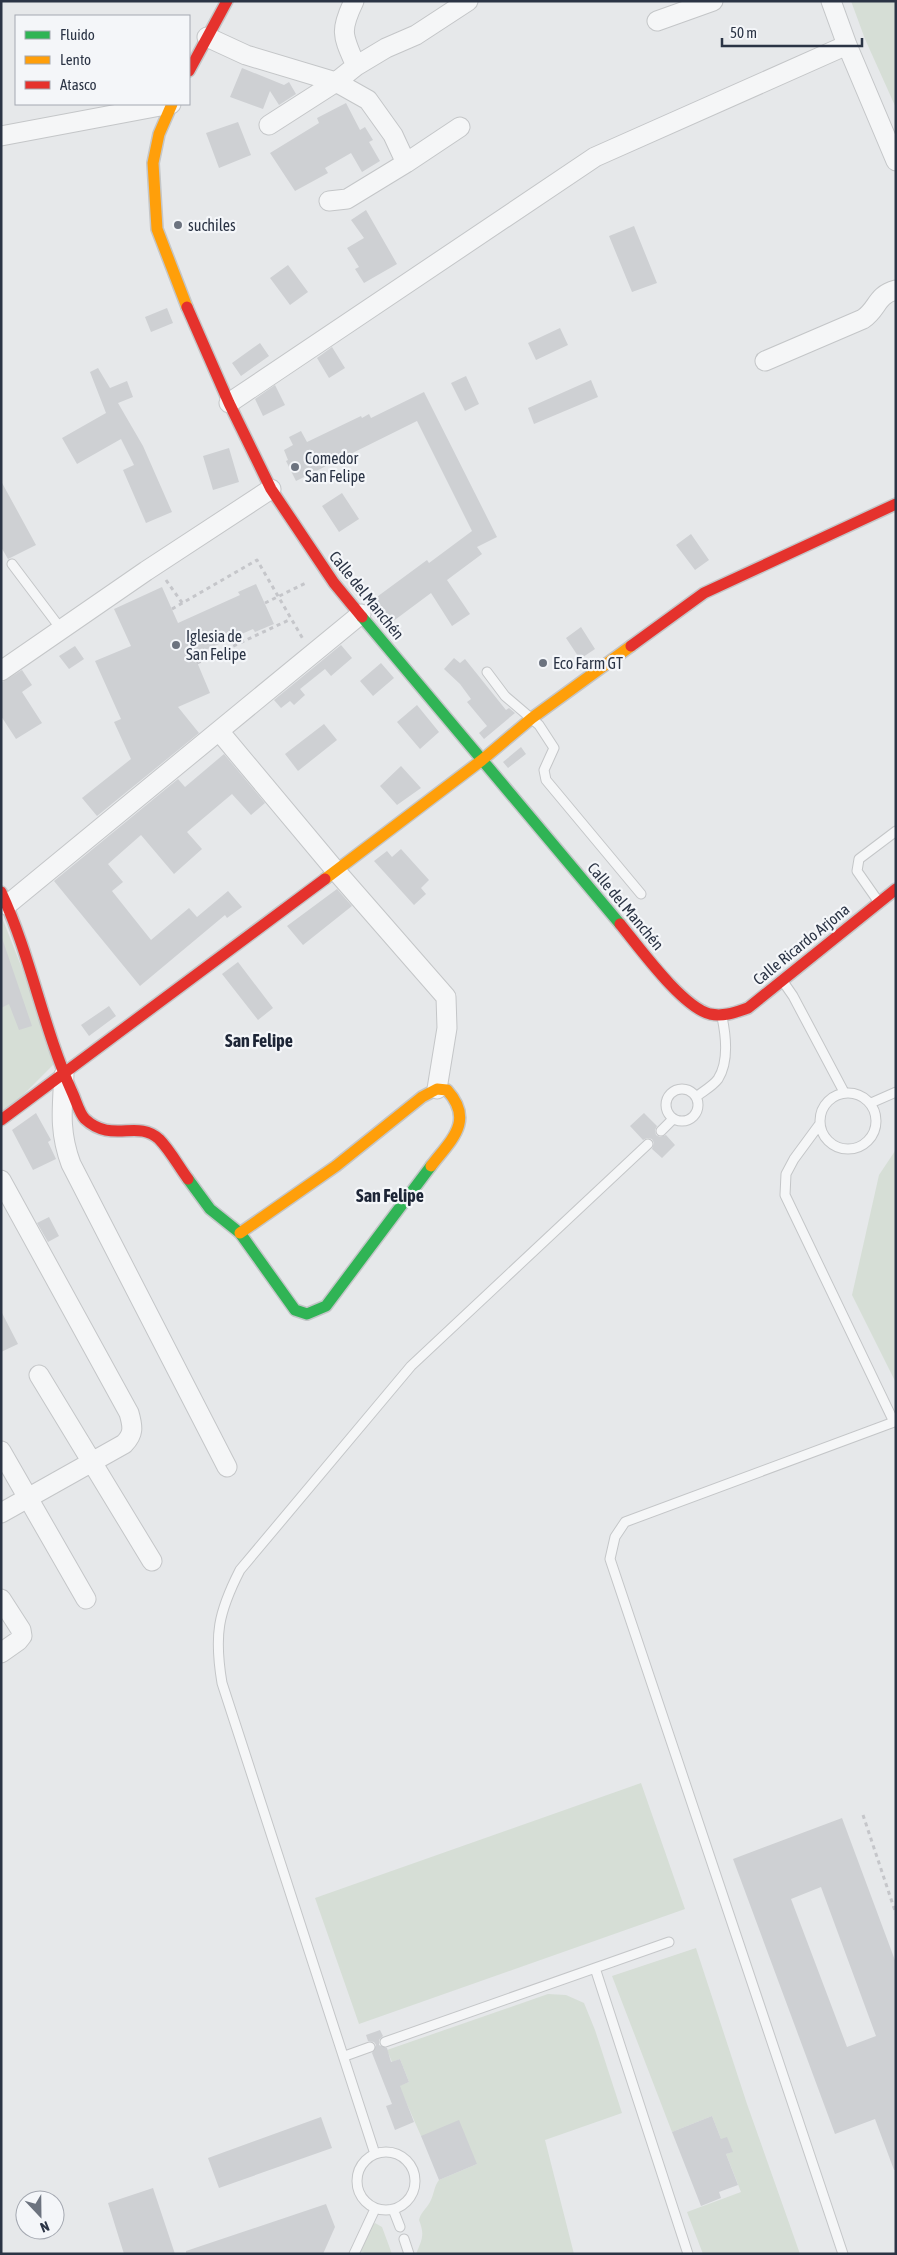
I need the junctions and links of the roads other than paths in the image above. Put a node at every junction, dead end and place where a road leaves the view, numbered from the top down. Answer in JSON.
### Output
{"nodes":[{"id":1,"x":228,"y":1,"type":"edge"},
{"id":2,"x":354,"y":1,"type":"edge"},
{"id":3,"x":468,"y":1,"type":"edge"},
{"id":4,"x":713,"y":1,"type":"edge"},
{"id":5,"x":831,"y":1,"type":"edge"},
{"id":6,"x":657,"y":21,"type":"dead end"},
{"id":7,"x":207,"y":37,"type":"junction"},
{"id":8,"x":846,"y":45,"type":"junction"},
{"id":9,"x":356,"y":66,"type":"junction"},
{"id":10,"x":190,"y":69,"type":"edge"},
{"id":11,"x":336,"y":82,"type":"junction"},
{"id":12,"x":166,"y":105,"type":"edge"},
{"id":13,"x":171,"y":105,"type":"edge"},
{"id":14,"x":269,"y":125,"type":"dead end"},
{"id":15,"x":460,"y":127,"type":"dead end"},
{"id":16,"x":1,"y":136,"type":"edge"},
{"id":17,"x":896,"y":161,"type":"edge"},
{"id":18,"x":406,"y":163,"type":"junction"},
{"id":19,"x":329,"y":201,"type":"dead end"},
{"id":20,"x":896,"y":290,"type":"edge"},
{"id":21,"x":765,"y":361,"type":"dead end"},
{"id":22,"x":229,"y":403,"type":"junction"},
{"id":23,"x":271,"y":488,"type":"junction"},
{"id":24,"x":896,"y":504,"type":"edge"},
{"id":25,"x":12,"y":564,"type":"dead end"},
{"id":26,"x":361,"y":614,"type":"junction"},
{"id":27,"x":61,"y":629,"type":"junction"},
{"id":28,"x":1,"y":671,"type":"edge"},
{"id":29,"x":487,"y":672,"type":"dead end"},
{"id":30,"x":532,"y":718,"type":"junction"},
{"id":31,"x":219,"y":731,"type":"junction"},
{"id":32,"x":482,"y":760,"type":"junction"},
{"id":33,"x":896,"y":831,"type":"edge"},
{"id":34,"x":336,"y":870,"type":"junction"},
{"id":35,"x":896,"y":888,"type":"edge"},
{"id":36,"x":641,"y":894,"type":"dead end"},
{"id":37,"x":4,"y":898,"type":"edge"},
{"id":38,"x":879,"y":902,"type":"junction"},
{"id":39,"x":782,"y":980,"type":"junction"},
{"id":40,"x":722,"y":1016,"type":"junction"},
{"id":41,"x":64,"y":1074,"type":"junction"},
{"id":42,"x":437,"y":1090,"type":"junction"},
{"id":43,"x":844,"y":1092,"type":"junction"},
{"id":44,"x":896,"y":1092,"type":"edge"},
{"id":45,"x":696,"y":1097,"type":"junction"},
{"id":46,"x":871,"y":1103,"type":"junction"},
{"id":47,"x":673,"y":1119,"type":"junction"},
{"id":48,"x":1,"y":1120,"type":"edge"},
{"id":49,"x":819,"y":1125,"type":"junction"},
{"id":50,"x":661,"y":1131,"type":"dead end"},
{"id":51,"x":648,"y":1144,"type":"dead end"},
{"id":52,"x":1,"y":1180,"type":"edge"},
{"id":53,"x":240,"y":1234,"type":"junction"},
{"id":54,"x":39,"y":1375,"type":"dead end"},
{"id":55,"x":895,"y":1425,"type":"edge"},
{"id":56,"x":1,"y":1451,"type":"edge"},
{"id":57,"x":92,"y":1462,"type":"junction"},
{"id":58,"x":227,"y":1467,"type":"dead end"},
{"id":59,"x":30,"y":1498,"type":"junction"},
{"id":60,"x":1,"y":1514,"type":"edge"},
{"id":61,"x":152,"y":1561,"type":"dead end"},
{"id":62,"x":1,"y":1599,"type":"edge"},
{"id":63,"x":86,"y":1599,"type":"dead end"},
{"id":64,"x":1,"y":1653,"type":"edge"},
{"id":65,"x":669,"y":1942,"type":"dead end"},
{"id":66,"x":595,"y":1968,"type":"junction"},
{"id":67,"x":385,"y":2042,"type":"dead end"},
{"id":68,"x":370,"y":2047,"type":"dead end"},
{"id":69,"x":345,"y":2056,"type":"junction"},
{"id":70,"x":375,"y":2154,"type":"junction"},
{"id":71,"x":375,"y":2209,"type":"junction"},
{"id":72,"x":393,"y":2209,"type":"junction"},
{"id":73,"x":400,"y":2227,"type":"dead end"},
{"id":74,"x":404,"y":2239,"type":"dead end"},
{"id":75,"x":354,"y":2254,"type":"edge"},
{"id":76,"x":409,"y":2254,"type":"edge"},
{"id":77,"x":688,"y":2254,"type":"edge"},
{"id":78,"x":843,"y":2254,"type":"edge"}],
"edges":[{"from":1,"to":7,"type":"street"},
{"from":2,"to":9,"type":"street"},
{"from":3,"to":9,"type":"street"},
{"from":4,"to":6,"type":"street"},
{"from":5,"to":8,"type":"street"},
{"from":7,"to":10,"type":"street"},
{"from":7,"to":11,"type":"street"},
{"from":8,"to":17,"type":"street"},
{"from":8,"to":22,"type":"street"},
{"from":9,"to":11,"type":"street"},
{"from":11,"to":14,"type":"street"},
{"from":11,"to":18,"type":"street"},
{"from":12,"to":16,"type":"street"},
{"from":13,"to":22,"type":"street","name":"Calle del Manchén"},
{"from":15,"to":18,"type":"street"},
{"from":18,"to":19,"type":"street"},
{"from":20,"to":21,"type":"street"},
{"from":22,"to":23,"type":"street","name":"Calle del Manchén"},
{"from":23,"to":26,"type":"street","name":"Calle del Manchén"},
{"from":23,"to":27,"type":"street"},
{"from":24,"to":30,"type":"street"},
{"from":25,"to":27,"type":"lane"},
{"from":26,"to":31,"type":"street"},
{"from":26,"to":32,"type":"street","name":"Calle del Manchén"},
{"from":27,"to":28,"type":"street"},
{"from":29,"to":30,"type":"lane"},
{"from":30,"to":32,"type":"street"},
{"from":30,"to":36,"type":"lane"},
{"from":31,"to":34,"type":"street"},
{"from":31,"to":37,"type":"street"},
{"from":32,"to":34,"type":"street"},
{"from":32,"to":40,"type":"street","name":"Calle del Manchén"},
{"from":33,"to":38,"type":"lane"},
{"from":34,"to":41,"type":"street"},
{"from":34,"to":42,"type":"street"},
{"from":35,"to":38,"type":"street","name":"Calle Ricardo Arjona"},
{"from":37,"to":41,"type":"street"},
{"from":38,"to":39,"type":"street","name":"Calle Ricardo Arjona"},
{"from":39,"to":40,"type":"street","name":"Calle Ricardo Arjona"},
{"from":39,"to":43,"type":"lane"},
{"from":40,"to":45,"type":"lane"},
{"from":41,"to":48,"type":"street"},
{"from":41,"to":53,"type":"street"},
{"from":41,"to":58,"type":"street"},
{"from":42,"to":53,"type":"street"},
{"from":42,"to":53,"type":"street"},
{"from":43,"to":46,"type":"lane"},
{"from":43,"to":49,"type":"lane"},
{"from":44,"to":46,"type":"lane"},
{"from":45,"to":47,"type":"lane"},
{"from":45,"to":47,"type":"lane"},
{"from":46,"to":49,"type":"lane"},
{"from":47,"to":50,"type":"lane"},
{"from":49,"to":55,"type":"lane"},
{"from":51,"to":69,"type":"lane"},
{"from":52,"to":57,"type":"street"},
{"from":54,"to":57,"type":"street"},
{"from":55,"to":78,"type":"lane"},
{"from":56,"to":59,"type":"street"},
{"from":57,"to":59,"type":"street"},
{"from":57,"to":61,"type":"street"},
{"from":59,"to":60,"type":"street"},
{"from":59,"to":63,"type":"street"},
{"from":62,"to":64,"type":"street"},
{"from":65,"to":66,"type":"lane"},
{"from":66,"to":67,"type":"lane"},
{"from":66,"to":77,"type":"lane"},
{"from":68,"to":69,"type":"lane"},
{"from":69,"to":70,"type":"lane"},
{"from":70,"to":71,"type":"lane"},
{"from":70,"to":72,"type":"lane"},
{"from":71,"to":72,"type":"lane"},
{"from":71,"to":75,"type":"lane"},
{"from":72,"to":73,"type":"lane"},
{"from":74,"to":76,"type":"lane"}]}
